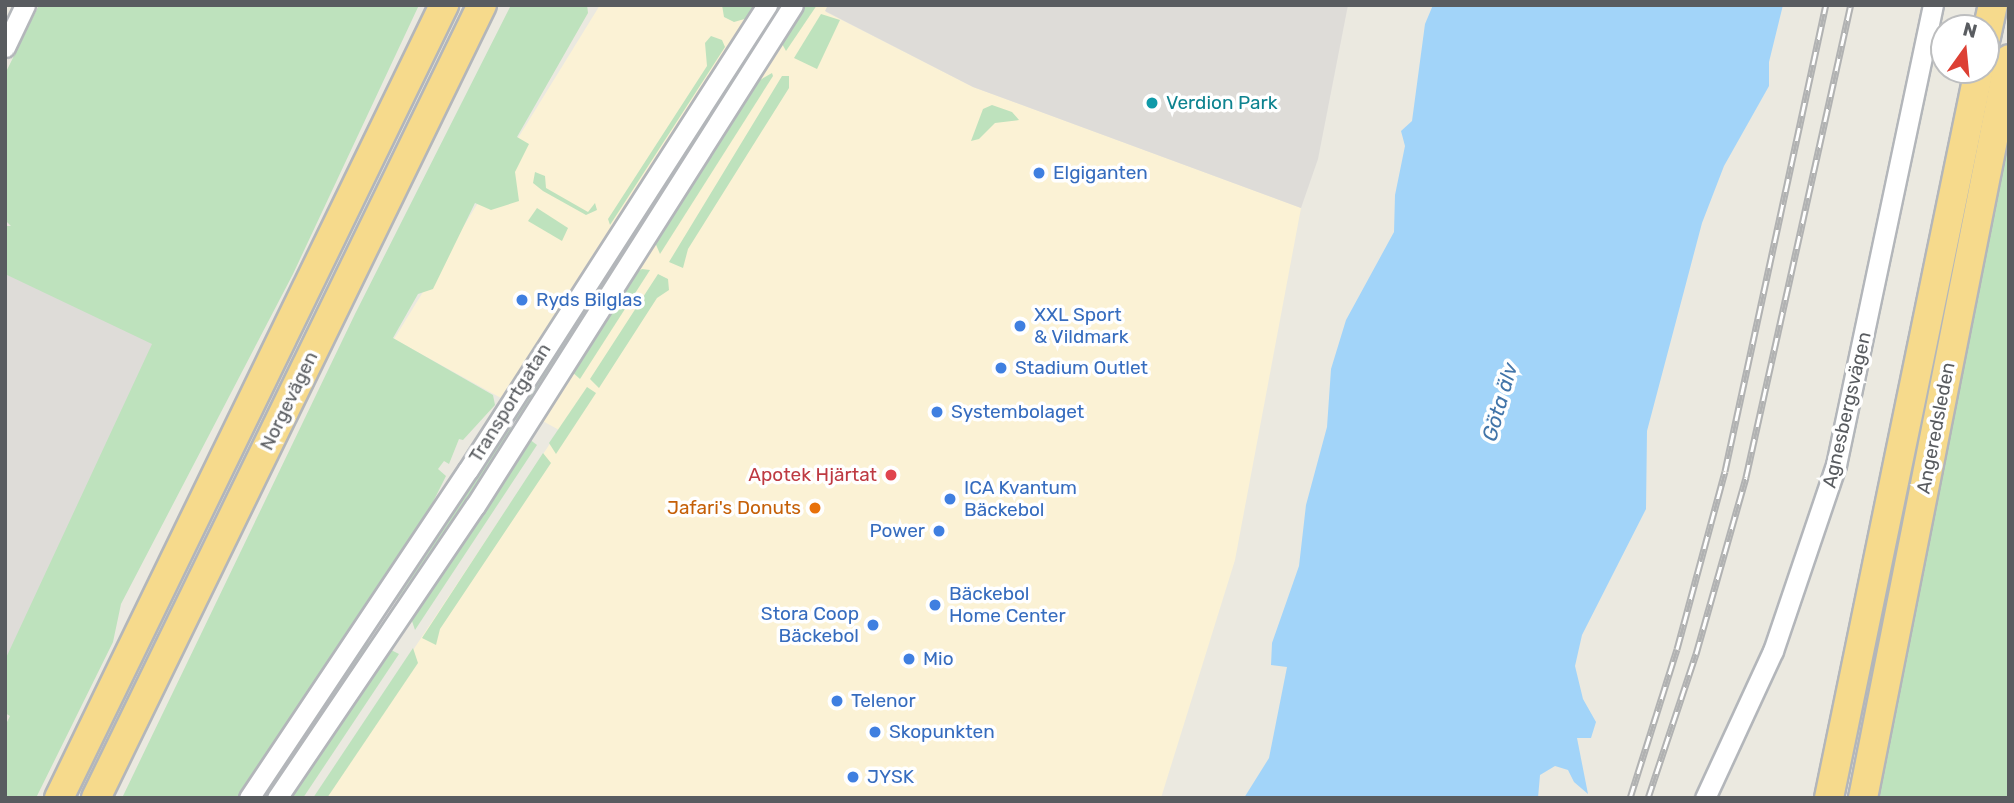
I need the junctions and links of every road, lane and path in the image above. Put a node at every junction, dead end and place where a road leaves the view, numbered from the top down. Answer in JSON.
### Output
{"nodes":[{"id":1,"x":26,"y":5,"type":"edge"},
{"id":2,"x":444,"y":5,"type":"edge"},
{"id":3,"x":482,"y":5,"type":"edge"},
{"id":4,"x":767,"y":5,"type":"edge"},
{"id":5,"x":793,"y":5,"type":"edge"},
{"id":6,"x":1933,"y":5,"type":"edge"},
{"id":7,"x":5,"y":47,"type":"edge"},
{"id":8,"x":2009,"y":59,"type":"edge"},
{"id":9,"x":1976,"y":84,"type":"edge"},
{"id":10,"x":59,"y":798,"type":"edge"},
{"id":11,"x":96,"y":798,"type":"edge"},
{"id":12,"x":249,"y":798,"type":"edge"},
{"id":13,"x":278,"y":798,"type":"edge"},
{"id":14,"x":1705,"y":798,"type":"edge"},
{"id":15,"x":1829,"y":798,"type":"edge"},
{"id":16,"x":1863,"y":798,"type":"edge"}],
"edges":[{"from":1,"to":7,"type":"street"},
{"from":2,"to":10,"type":"highway","name":"Norgevägen"},
{"from":3,"to":11,"type":"highway","name":"Norgevägen"},
{"from":4,"to":12,"type":"street","name":"Transportgatan"},
{"from":5,"to":13,"type":"street","name":"Transportgatan"},
{"from":6,"to":14,"type":"street","name":"Agnesbergsvägen"},
{"from":8,"to":16,"type":"highway","name":"Angeredsleden"},
{"from":9,"to":15,"type":"highway","name":"Angeredsleden"}]}
